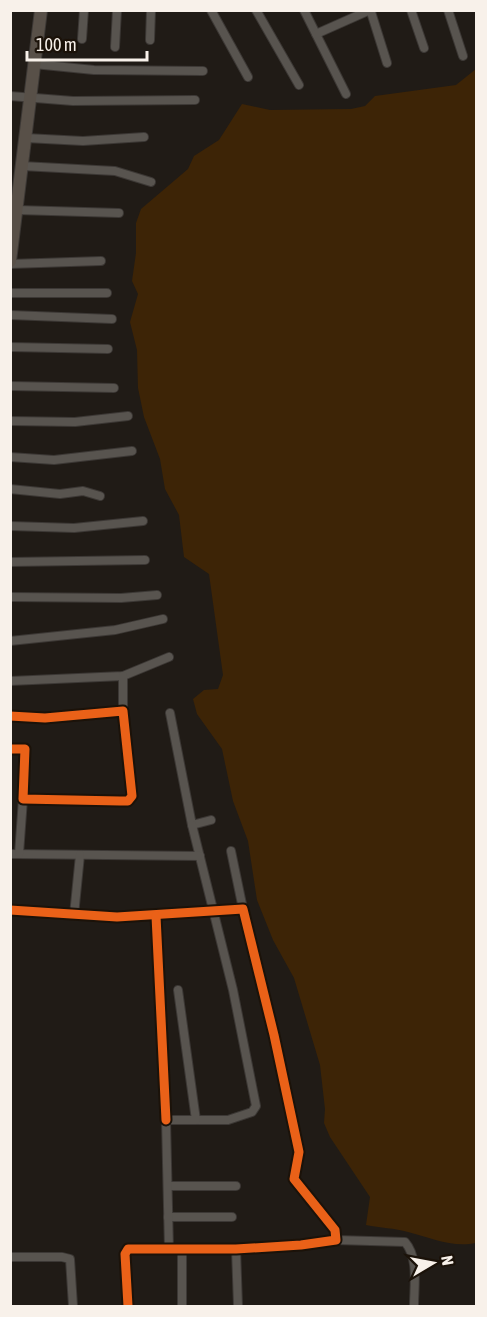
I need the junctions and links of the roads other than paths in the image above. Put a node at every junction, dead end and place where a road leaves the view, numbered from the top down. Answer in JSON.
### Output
{"nodes":[{"id":1,"x":41,"y":10,"type":"edge"},
{"id":2,"x":84,"y":10,"type":"edge"},
{"id":3,"x":117,"y":10,"type":"edge"},
{"id":4,"x":151,"y":10,"type":"edge"},
{"id":5,"x":211,"y":10,"type":"edge"},
{"id":6,"x":256,"y":10,"type":"edge"},
{"id":7,"x":304,"y":10,"type":"edge"},
{"id":8,"x":346,"y":10,"type":"edge"},
{"id":9,"x":411,"y":10,"type":"edge"},
{"id":10,"x":448,"y":10,"type":"edge"},
{"id":11,"x":370,"y":11,"type":"edge"},
{"id":12,"x":351,"y":20,"type":"junction"},
{"id":13,"x":316,"y":34,"type":"junction"},
{"id":14,"x":82,"y":39,"type":"dead end"},
{"id":15,"x":150,"y":40,"type":"dead end"},
{"id":16,"x":115,"y":47,"type":"dead end"},
{"id":17,"x":424,"y":48,"type":"dead end"},
{"id":18,"x":463,"y":56,"type":"dead end"},
{"id":19,"x":387,"y":63,"type":"dead end"},
{"id":20,"x":34,"y":64,"type":"junction"},
{"id":21,"x":203,"y":71,"type":"dead end"},
{"id":22,"x":248,"y":77,"type":"dead end"},
{"id":23,"x":299,"y":85,"type":"dead end"},
{"id":24,"x":346,"y":94,"type":"dead end"},
{"id":25,"x":10,"y":96,"type":"edge"},
{"id":26,"x":30,"y":99,"type":"junction"},
{"id":27,"x":195,"y":100,"type":"dead end"},
{"id":28,"x":144,"y":137,"type":"dead end"},
{"id":29,"x":26,"y":138,"type":"junction"},
{"id":30,"x":22,"y":166,"type":"junction"},
{"id":31,"x":151,"y":182,"type":"dead end"},
{"id":32,"x":16,"y":210,"type":"junction"},
{"id":33,"x":119,"y":213,"type":"dead end"},
{"id":34,"x":12,"y":231,"type":"edge"},
{"id":35,"x":101,"y":261,"type":"dead end"},
{"id":36,"x":10,"y":262,"type":"edge"},
{"id":37,"x":10,"y":293,"type":"edge"},
{"id":38,"x":107,"y":293,"type":"dead end"},
{"id":39,"x":10,"y":315,"type":"edge"},
{"id":40,"x":112,"y":319,"type":"dead end"},
{"id":41,"x":10,"y":347,"type":"edge"},
{"id":42,"x":108,"y":349,"type":"dead end"},
{"id":43,"x":10,"y":386,"type":"edge"},
{"id":44,"x":114,"y":388,"type":"dead end"},
{"id":45,"x":129,"y":416,"type":"dead end"},
{"id":46,"x":10,"y":420,"type":"edge"},
{"id":47,"x":132,"y":451,"type":"dead end"},
{"id":48,"x":10,"y":457,"type":"edge"},
{"id":49,"x":10,"y":489,"type":"edge"},
{"id":50,"x":100,"y":496,"type":"dead end"},
{"id":51,"x":143,"y":521,"type":"dead end"},
{"id":52,"x":10,"y":526,"type":"edge"},
{"id":53,"x":145,"y":560,"type":"dead end"},
{"id":54,"x":10,"y":562,"type":"edge"},
{"id":55,"x":157,"y":595,"type":"dead end"},
{"id":56,"x":10,"y":597,"type":"edge"},
{"id":57,"x":163,"y":619,"type":"dead end"},
{"id":58,"x":10,"y":641,"type":"edge"},
{"id":59,"x":169,"y":657,"type":"dead end"},
{"id":60,"x":123,"y":676,"type":"junction"},
{"id":61,"x":10,"y":681,"type":"edge"},
{"id":62,"x":123,"y":711,"type":"junction"},
{"id":63,"x":170,"y":713,"type":"dead end"},
{"id":64,"x":10,"y":716,"type":"edge"},
{"id":65,"x":10,"y":749,"type":"edge"},
{"id":66,"x":24,"y":799,"type":"junction"},
{"id":67,"x":211,"y":820,"type":"dead end"},
{"id":68,"x":192,"y":825,"type":"junction"},
{"id":69,"x":231,"y":851,"type":"dead end"},
{"id":70,"x":15,"y":854,"type":"edge"},
{"id":71,"x":80,"y":855,"type":"junction"},
{"id":72,"x":200,"y":856,"type":"junction"},
{"id":73,"x":243,"y":909,"type":"junction"},
{"id":74,"x":10,"y":910,"type":"edge"},
{"id":75,"x":213,"y":912,"type":"junction"},
{"id":76,"x":75,"y":915,"type":"junction"},
{"id":77,"x":156,"y":916,"type":"junction"},
{"id":78,"x":178,"y":990,"type":"dead end"},
{"id":79,"x":166,"y":1120,"type":"junction"},
{"id":80,"x":196,"y":1120,"type":"junction"},
{"id":81,"x":168,"y":1186,"type":"junction"},
{"id":82,"x":236,"y":1186,"type":"dead end"},
{"id":83,"x":168,"y":1217,"type":"junction"},
{"id":84,"x":232,"y":1217,"type":"dead end"},
{"id":85,"x":336,"y":1240,"type":"junction"},
{"id":86,"x":236,"y":1249,"type":"junction"},
{"id":87,"x":169,"y":1250,"type":"junction"},
{"id":88,"x":182,"y":1250,"type":"junction"},
{"id":89,"x":10,"y":1257,"type":"edge"},
{"id":90,"x":73,"y":1306,"type":"edge"},
{"id":91,"x":128,"y":1306,"type":"edge"},
{"id":92,"x":182,"y":1306,"type":"edge"},
{"id":93,"x":238,"y":1306,"type":"edge"},
{"id":94,"x":414,"y":1306,"type":"edge"}],
"edges":[{"from":1,"to":20,"type":"main road"},
{"from":2,"to":14,"type":"street"},
{"from":3,"to":16,"type":"street"},
{"from":4,"to":15,"type":"street"},
{"from":5,"to":22,"type":"street"},
{"from":6,"to":23,"type":"street"},
{"from":7,"to":13,"type":"street"},
{"from":8,"to":12,"type":"street"},
{"from":9,"to":17,"type":"street"},
{"from":10,"to":18,"type":"street"},
{"from":11,"to":12,"type":"street"},
{"from":11,"to":19,"type":"street"},
{"from":12,"to":13,"type":"street"},
{"from":13,"to":24,"type":"street"},
{"from":20,"to":21,"type":"street"},
{"from":20,"to":26,"type":"main road"},
{"from":25,"to":26,"type":"street"},
{"from":26,"to":27,"type":"street"},
{"from":26,"to":29,"type":"main road"},
{"from":28,"to":29,"type":"street"},
{"from":29,"to":30,"type":"main road"},
{"from":30,"to":31,"type":"street"},
{"from":30,"to":32,"type":"main road"},
{"from":32,"to":33,"type":"street"},
{"from":32,"to":34,"type":"main road"},
{"from":34,"to":36,"type":"main road"},
{"from":35,"to":36,"type":"street"},
{"from":37,"to":38,"type":"street"},
{"from":39,"to":40,"type":"street"},
{"from":41,"to":42,"type":"street"},
{"from":43,"to":44,"type":"street"},
{"from":45,"to":46,"type":"street"},
{"from":47,"to":48,"type":"street"},
{"from":49,"to":50,"type":"street"},
{"from":51,"to":52,"type":"street"},
{"from":53,"to":54,"type":"street"},
{"from":55,"to":56,"type":"street"},
{"from":57,"to":58,"type":"street"},
{"from":59,"to":60,"type":"street"},
{"from":60,"to":61,"type":"street"},
{"from":60,"to":62,"type":"street"},
{"from":62,"to":64,"type":"street"},
{"from":62,"to":66,"type":"street"},
{"from":63,"to":68,"type":"street"},
{"from":65,"to":66,"type":"street"},
{"from":66,"to":70,"type":"street"},
{"from":67,"to":68,"type":"street"},
{"from":68,"to":72,"type":"street"},
{"from":69,"to":73,"type":"street"},
{"from":70,"to":71,"type":"street"},
{"from":71,"to":72,"type":"street"},
{"from":71,"to":76,"type":"street"},
{"from":72,"to":75,"type":"street"},
{"from":73,"to":75,"type":"street"},
{"from":73,"to":85,"type":"street"},
{"from":74,"to":76,"type":"street"},
{"from":75,"to":77,"type":"street"},
{"from":75,"to":80,"type":"street"},
{"from":76,"to":77,"type":"street"},
{"from":77,"to":79,"type":"street"},
{"from":78,"to":80,"type":"street"},
{"from":79,"to":80,"type":"street"},
{"from":79,"to":81,"type":"street"},
{"from":81,"to":82,"type":"street"},
{"from":81,"to":83,"type":"street"},
{"from":83,"to":84,"type":"street"},
{"from":83,"to":87,"type":"street"},
{"from":85,"to":86,"type":"street"},
{"from":85,"to":94,"type":"street"},
{"from":86,"to":88,"type":"street"},
{"from":86,"to":93,"type":"street"},
{"from":87,"to":88,"type":"street"},
{"from":87,"to":91,"type":"street"},
{"from":88,"to":92,"type":"street"},
{"from":89,"to":90,"type":"street"}]}
